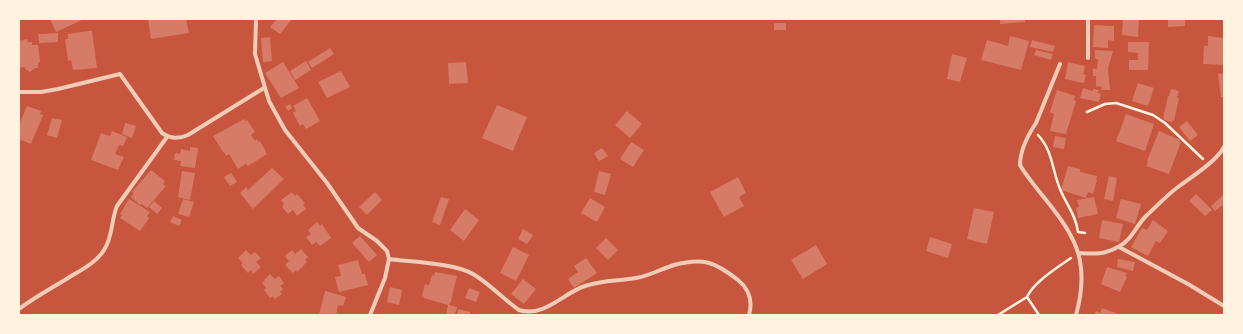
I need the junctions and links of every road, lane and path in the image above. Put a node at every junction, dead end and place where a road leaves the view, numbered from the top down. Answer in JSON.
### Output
{"nodes":[{"id":1,"x":256,"y":19,"type":"edge"},
{"id":2,"x":1088,"y":19,"type":"edge"},
{"id":3,"x":1088,"y":58,"type":"dead end"},
{"id":4,"x":1060,"y":64,"type":"dead end"},
{"id":5,"x":264,"y":88,"type":"junction"},
{"id":6,"x":19,"y":92,"type":"edge"},
{"id":7,"x":1087,"y":112,"type":"dead end"},
{"id":8,"x":1032,"y":129,"type":"junction"},
{"id":9,"x":167,"y":137,"type":"junction"},
{"id":10,"x":1224,"y":147,"type":"edge"},
{"id":11,"x":1207,"y":164,"type":"junction"},
{"id":12,"x":1085,"y":233,"type":"dead end"},
{"id":13,"x":1119,"y":247,"type":"junction"},
{"id":14,"x":1079,"y":253,"type":"junction"},
{"id":15,"x":389,"y":259,"type":"junction"},
{"id":16,"x":1027,"y":297,"type":"junction"},
{"id":17,"x":1224,"y":306,"type":"edge"},
{"id":18,"x":19,"y":309,"type":"edge"},
{"id":19,"x":370,"y":315,"type":"edge"},
{"id":20,"x":749,"y":315,"type":"edge"},
{"id":21,"x":998,"y":315,"type":"edge"},
{"id":22,"x":1039,"y":315,"type":"edge"},
{"id":23,"x":1076,"y":315,"type":"edge"}],
"edges":[{"from":1,"to":5,"type":"street"},
{"from":2,"to":3,"type":"street"},
{"from":4,"to":8,"type":"street"},
{"from":5,"to":9,"type":"street"},
{"from":5,"to":15,"type":"street"},
{"from":6,"to":9,"type":"street"},
{"from":7,"to":11,"type":"path"},
{"from":8,"to":12,"type":"path"},
{"from":8,"to":14,"type":"street"},
{"from":9,"to":18,"type":"street"},
{"from":10,"to":11,"type":"street"},
{"from":11,"to":13,"type":"street"},
{"from":13,"to":14,"type":"street"},
{"from":13,"to":17,"type":"street"},
{"from":14,"to":16,"type":"path"},
{"from":14,"to":23,"type":"street"},
{"from":15,"to":19,"type":"street"},
{"from":15,"to":20,"type":"street"},
{"from":16,"to":21,"type":"path"},
{"from":16,"to":22,"type":"path"}]}
